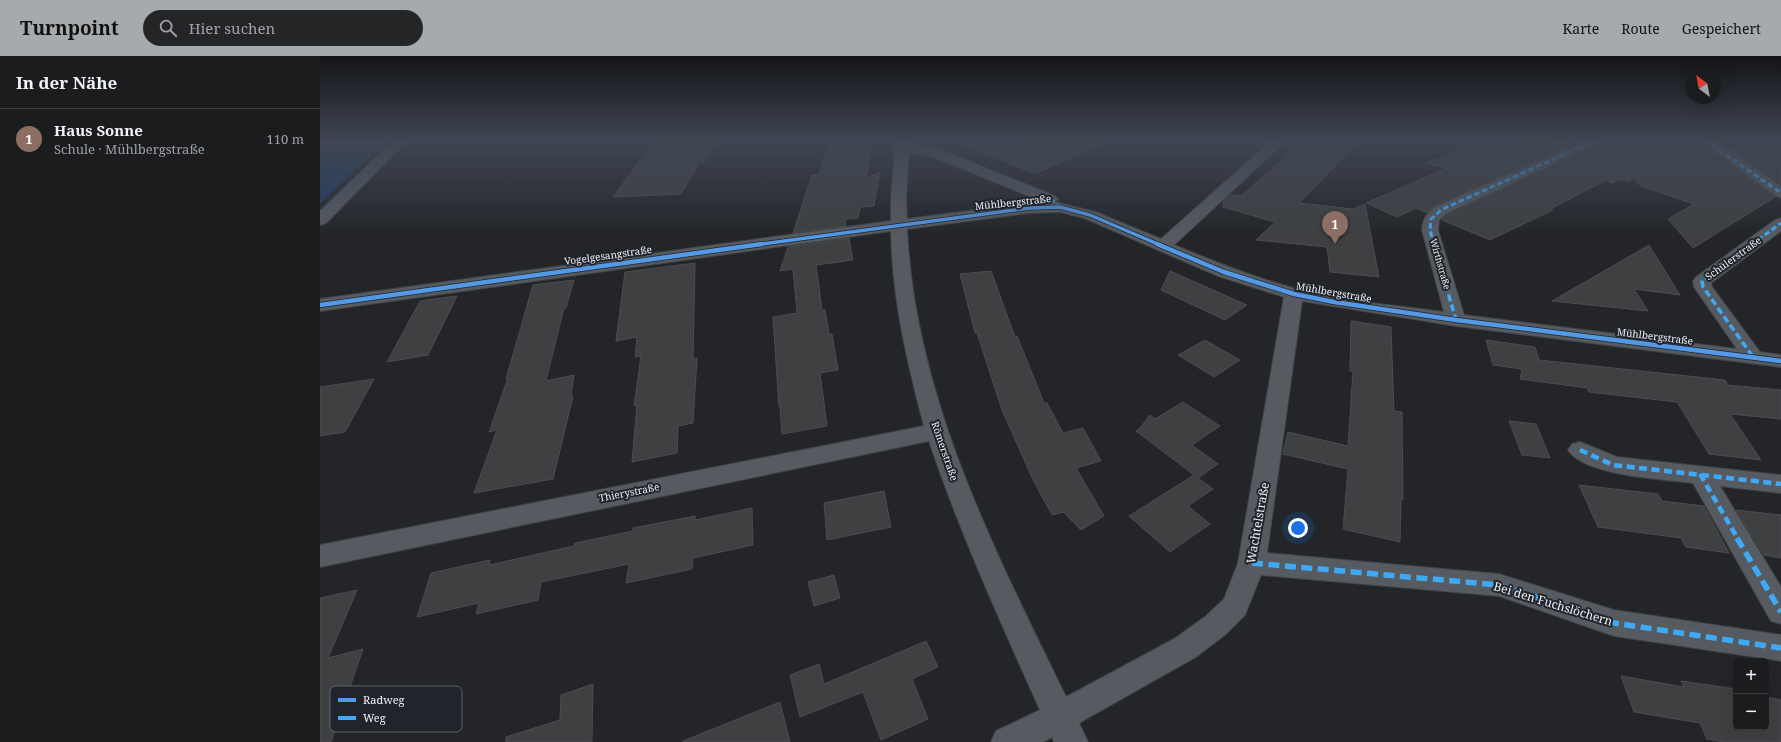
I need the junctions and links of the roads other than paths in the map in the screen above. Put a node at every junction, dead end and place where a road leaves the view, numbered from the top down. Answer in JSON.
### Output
{"nodes":[{"id":1,"x":369,"y":172,"type":"edge"},
{"id":2,"x":899,"y":172,"type":"edge"},
{"id":3,"x":983,"y":172,"type":"edge"},
{"id":4,"x":1245,"y":172,"type":"edge"},
{"id":5,"x":1525,"y":172,"type":"edge"},
{"id":6,"x":1751,"y":172,"type":"edge"},
{"id":7,"x":1781,"y":193,"type":"edge"},
{"id":8,"x":1050,"y":199,"type":"dead end"},
{"id":9,"x":320,"y":220,"type":"edge"},
{"id":10,"x":1781,"y":223,"type":"edge"},
{"id":11,"x":898,"y":225,"type":"junction"},
{"id":12,"x":1163,"y":246,"type":"junction"},
{"id":13,"x":1294,"y":294,"type":"junction"},
{"id":14,"x":320,"y":305,"type":"edge"},
{"id":15,"x":1456,"y":320,"type":"junction"},
{"id":16,"x":1753,"y":357,"type":"junction"},
{"id":17,"x":1781,"y":361,"type":"edge"},
{"id":18,"x":938,"y":431,"type":"junction"},
{"id":19,"x":1580,"y":450,"type":"dead end"},
{"id":20,"x":1700,"y":474,"type":"junction"},
{"id":21,"x":1781,"y":484,"type":"edge"},
{"id":22,"x":320,"y":556,"type":"edge"},
{"id":23,"x":1252,"y":563,"type":"junction"},
{"id":24,"x":1781,"y":612,"type":"edge"},
{"id":25,"x":1781,"y":648,"type":"edge"},
{"id":26,"x":1066,"y":730,"type":"edge"},
{"id":27,"x":1008,"y":742,"type":"edge"}],
"edges":[{"from":1,"to":9,"type":"street"},
{"from":2,"to":11,"type":"street","name":"Römerstraße"},
{"from":3,"to":8,"type":"street","name":"Mühlbergstraße"},
{"from":4,"to":12,"type":"street"},
{"from":5,"to":15,"type":"street","name":"Wirthstraße"},
{"from":6,"to":7,"type":"street"},
{"from":10,"to":16,"type":"street","name":"Schülerstraße"},
{"from":11,"to":12,"type":"street","name":"Mühlbergstraße"},
{"from":11,"to":14,"type":"street","name":"Vogelgesangstraße"},
{"from":11,"to":18,"type":"street","name":"Römerstraße"},
{"from":12,"to":13,"type":"street","name":"Mühlbergstraße"},
{"from":13,"to":15,"type":"street","name":"Mühlbergstraße"},
{"from":13,"to":23,"type":"street","name":"Wachtelstraße"},
{"from":15,"to":16,"type":"street","name":"Mühlbergstraße"},
{"from":16,"to":17,"type":"street","name":"Mühlbergstraße"},
{"from":18,"to":22,"type":"street","name":"Thierystraße"},
{"from":18,"to":26,"type":"street","name":"Römerstraße"},
{"from":19,"to":20,"type":"street"},
{"from":20,"to":21,"type":"street"},
{"from":20,"to":24,"type":"street"},
{"from":23,"to":25,"type":"street","name":"Bei den Fuchslöchern"},
{"from":23,"to":26,"type":"street","name":"Wachtelstraße"},
{"from":26,"to":27,"type":"street","name":"Wachtelstraße"}]}
